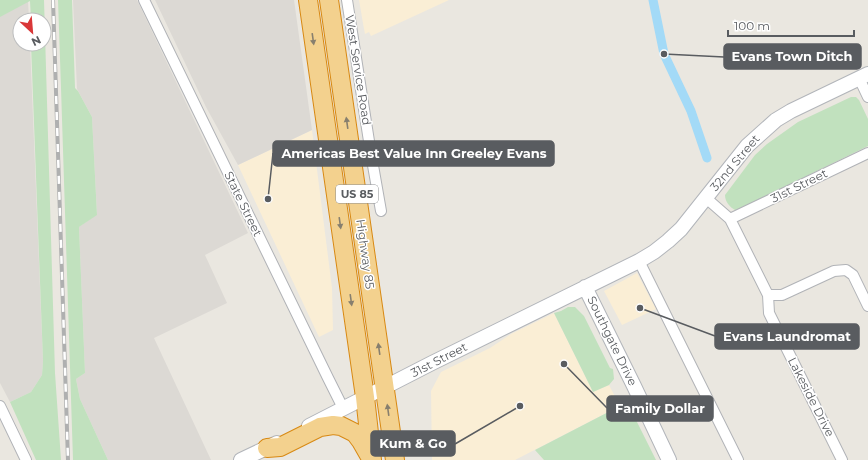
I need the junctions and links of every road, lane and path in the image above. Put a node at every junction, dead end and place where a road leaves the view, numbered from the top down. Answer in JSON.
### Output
{"nodes":[{"id":1,"x":144,"y":0,"type":"edge"},
{"id":2,"x":308,"y":0,"type":"edge"},
{"id":3,"x":329,"y":0,"type":"edge"},
{"id":4,"x":348,"y":0,"type":"edge"},
{"id":5,"x":864,"y":76,"type":"edge"},
{"id":6,"x":868,"y":97,"type":"edge"},
{"id":7,"x":868,"y":153,"type":"edge"},
{"id":8,"x":706,"y":198,"type":"junction"},
{"id":9,"x":381,"y":211,"type":"dead end"},
{"id":10,"x":730,"y":220,"type":"junction"},
{"id":11,"x":639,"y":261,"type":"junction"},
{"id":12,"x":585,"y":287,"type":"junction"},
{"id":13,"x":768,"y":295,"type":"junction"},
{"id":14,"x":868,"y":306,"type":"edge"},
{"id":15,"x":385,"y":387,"type":"junction"},
{"id":16,"x":365,"y":397,"type":"junction"},
{"id":17,"x":0,"y":406,"type":"edge"},
{"id":18,"x":343,"y":408,"type":"junction"},
{"id":19,"x":267,"y":448,"type":"junction"},
{"id":20,"x":26,"y":460,"type":"edge"},
{"id":21,"x":241,"y":460,"type":"edge"},
{"id":22,"x":371,"y":460,"type":"edge"},
{"id":23,"x":395,"y":460,"type":"edge"},
{"id":24,"x":669,"y":460,"type":"edge"},
{"id":25,"x":738,"y":460,"type":"edge"},
{"id":26,"x":842,"y":460,"type":"edge"}],
"edges":[{"from":1,"to":18,"type":"street","name":"State Street"},
{"from":2,"to":16,"type":"highway","name":"Highway 85","number":"US 85","one_way":true},
{"from":15,"to":3,"type":"highway","name":"Highway 85","number":"US 85","one_way":true},
{"from":4,"to":9,"type":"street","name":"West Service Road"},
{"from":5,"to":6,"type":"street"},
{"from":5,"to":8,"type":"main road","name":"32nd Street"},
{"from":7,"to":10,"type":"street","name":"31st Street"},
{"from":8,"to":10,"type":"street"},
{"from":8,"to":11,"type":"main road","name":"32nd Street"},
{"from":10,"to":13,"type":"street"},
{"from":11,"to":12,"type":"main road","name":"31st Street"},
{"from":11,"to":25,"type":"street"},
{"from":12,"to":15,"type":"main road","name":"31st Street"},
{"from":12,"to":24,"type":"main road","name":"Southgate Drive"},
{"from":13,"to":14,"type":"street"},
{"from":13,"to":26,"type":"street","name":"Lakeside Drive"},
{"from":15,"to":16,"type":"main road","name":"31st Street"},
{"from":23,"to":15,"type":"highway","name":"Highway 85","number":"US 85","one_way":true},
{"from":16,"to":18,"type":"main road","name":"31st Street"},
{"from":16,"to":22,"type":"highway","name":"Highway 85","number":"US 85"},
{"from":17,"to":20,"type":"street"},
{"from":18,"to":19,"type":"main road","name":"31st Street"},
{"from":19,"to":21,"type":"main road","name":"31st Street"},
{"from":19,"to":22,"type":"highway"}]}
